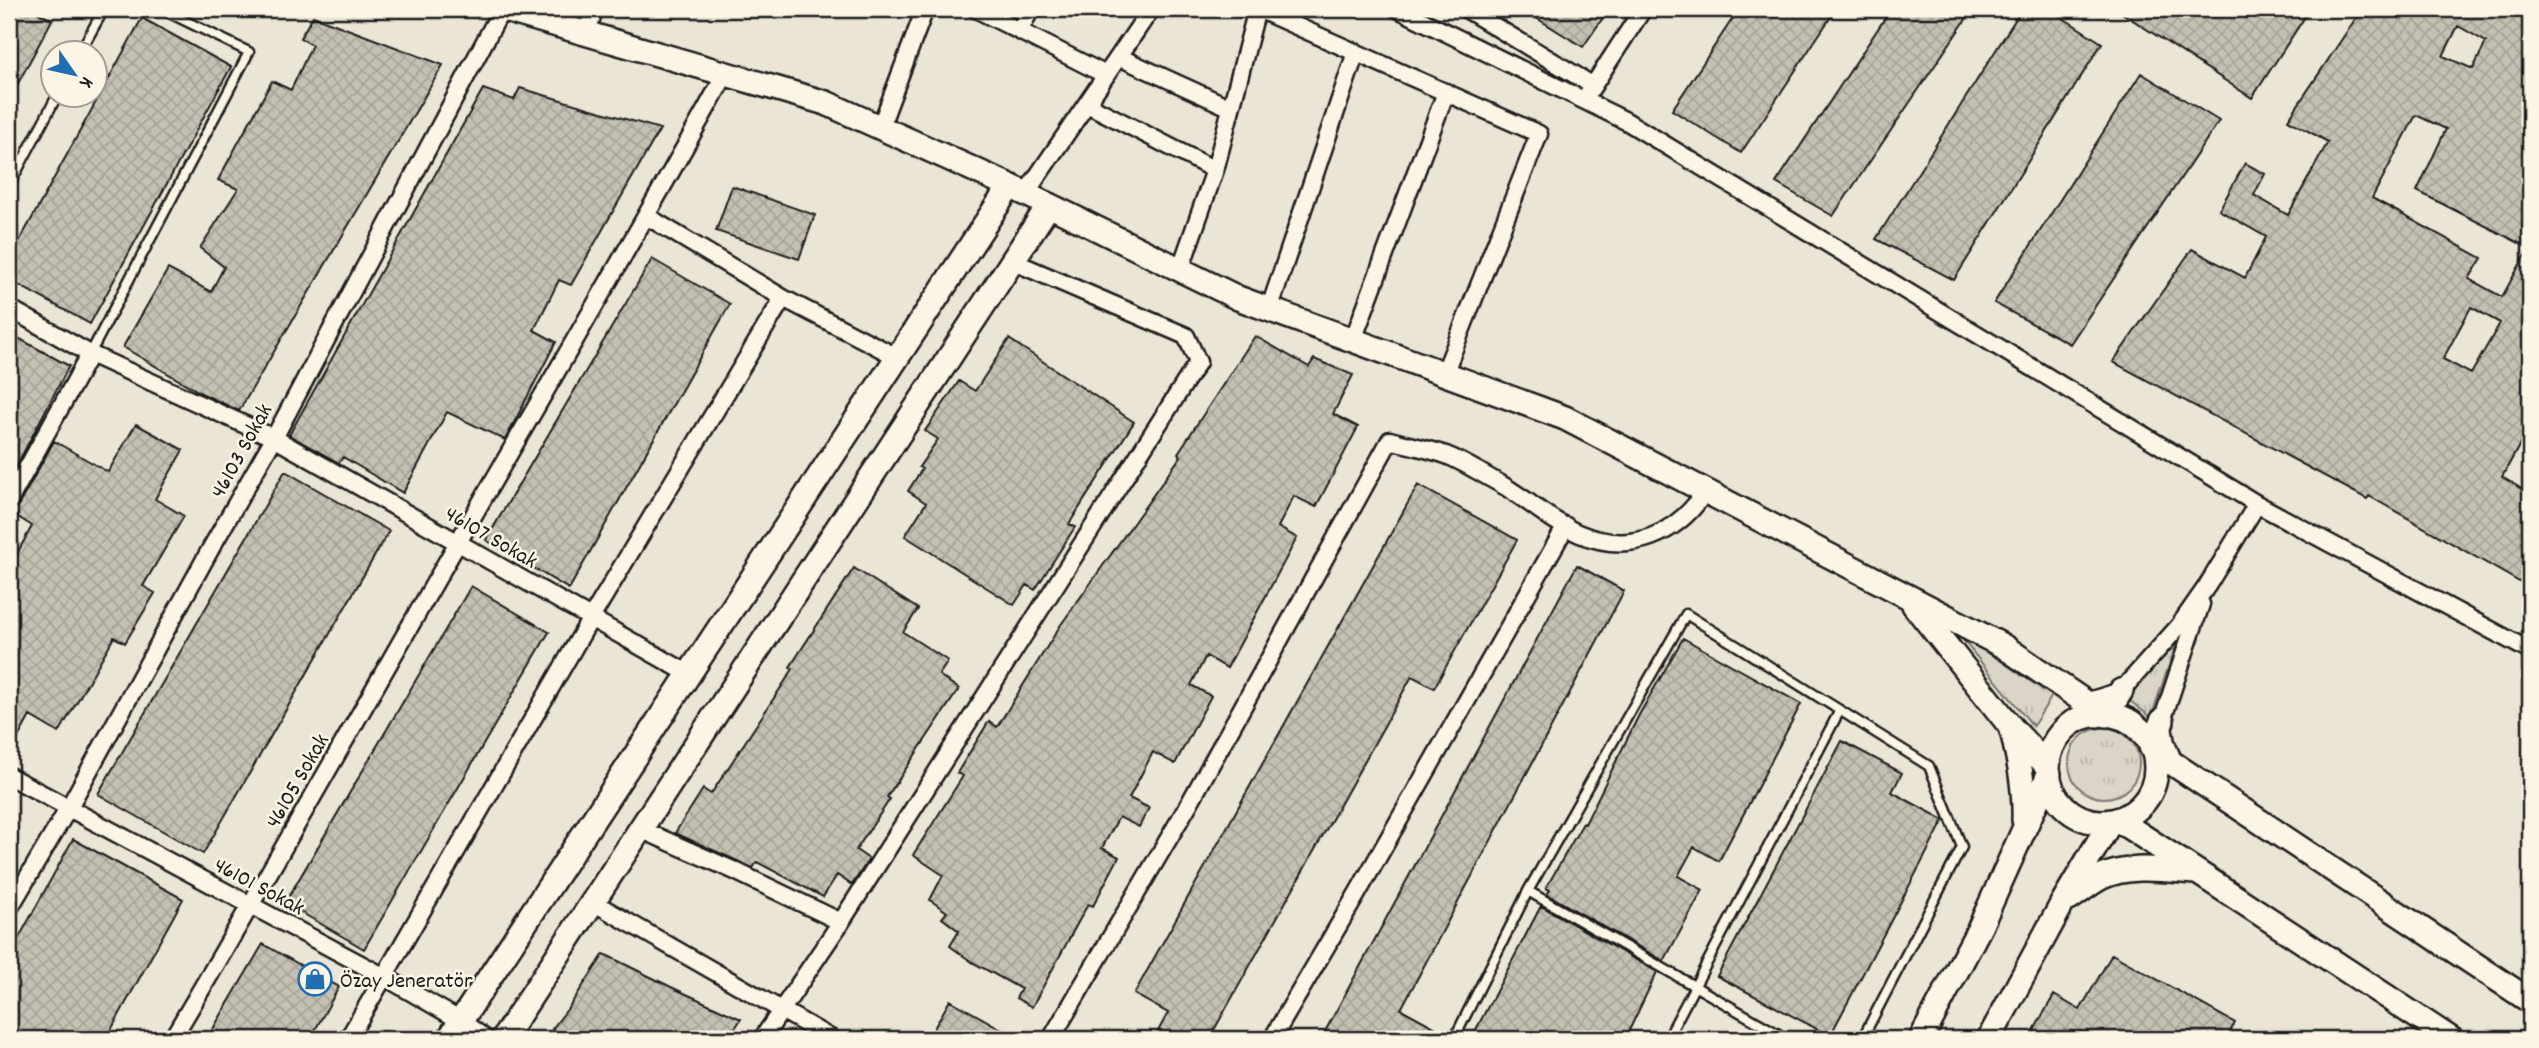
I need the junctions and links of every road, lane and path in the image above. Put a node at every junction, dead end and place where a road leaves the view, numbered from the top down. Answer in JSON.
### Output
{"nodes":[{"id":1,"x":104,"y":9,"type":"edge"},
{"id":2,"x":162,"y":9,"type":"edge"},
{"id":3,"x":502,"y":9,"type":"edge"},
{"id":4,"x":595,"y":9,"type":"edge"},
{"id":5,"x":925,"y":9,"type":"edge"},
{"id":6,"x":976,"y":9,"type":"edge"},
{"id":7,"x":1031,"y":9,"type":"edge"},
{"id":8,"x":1152,"y":9,"type":"edge"},
{"id":9,"x":1257,"y":9,"type":"edge"},
{"id":10,"x":1398,"y":9,"type":"edge"},
{"id":11,"x":1466,"y":9,"type":"edge"},
{"id":12,"x":1643,"y":9,"type":"edge"},
{"id":13,"x":1019,"y":31,"type":"junction"},
{"id":14,"x":586,"y":32,"type":"junction"},
{"id":15,"x":88,"y":38,"type":"edge"},
{"id":16,"x":1356,"y":52,"type":"junction"},
{"id":17,"x":1119,"y":57,"type":"junction"},
{"id":18,"x":726,"y":74,"type":"junction"},
{"id":19,"x":1106,"y":75,"type":"junction"},
{"id":20,"x":1592,"y":85,"type":"junction"},
{"id":21,"x":1446,"y":92,"type":"junction"},
{"id":22,"x":1586,"y":101,"type":"junction"},
{"id":23,"x":1087,"y":104,"type":"junction"},
{"id":24,"x":51,"y":108,"type":"edge"},
{"id":25,"x":1231,"y":108,"type":"junction"},
{"id":26,"x":880,"y":128,"type":"junction"},
{"id":27,"x":1215,"y":170,"type":"junction"},
{"id":28,"x":9,"y":186,"type":"edge"},
{"id":29,"x":1018,"y":189,"type":"junction"},
{"id":30,"x":1049,"y":205,"type":"junction"},
{"id":31,"x":648,"y":217,"type":"junction"},
{"id":32,"x":1012,"y":261,"type":"junction"},
{"id":33,"x":1181,"y":270,"type":"junction"},
{"id":34,"x":783,"y":298,"type":"junction"},
{"id":35,"x":9,"y":308,"type":"edge"},
{"id":36,"x":1269,"y":310,"type":"junction"},
{"id":37,"x":1353,"y":340,"type":"junction"},
{"id":38,"x":90,"y":354,"type":"junction"},
{"id":39,"x":897,"y":358,"type":"junction"},
{"id":40,"x":1444,"y":374,"type":"junction"},
{"id":41,"x":274,"y":438,"type":"junction"},
{"id":42,"x":1705,"y":492,"type":"junction"},
{"id":43,"x":9,"y":501,"type":"edge"},
{"id":44,"x":2257,"y":504,"type":"junction"},
{"id":45,"x":1566,"y":526,"type":"junction"},
{"id":46,"x":457,"y":543,"type":"junction"},
{"id":47,"x":2207,"y":586,"type":"junction"},
{"id":48,"x":1910,"y":600,"type":"junction"},
{"id":49,"x":591,"y":618,"type":"junction"},
{"id":50,"x":2530,"y":651,"type":"edge"},
{"id":51,"x":689,"y":674,"type":"junction"},
{"id":52,"x":2121,"y":691,"type":"joint"},
{"id":53,"x":1840,"y":710,"type":"junction"},
{"id":54,"x":2096,"y":711,"type":"junction"},
{"id":55,"x":2162,"y":721,"type":"junction"},
{"id":56,"x":2011,"y":727,"type":"junction"},
{"id":57,"x":2152,"y":749,"type":"junction"},
{"id":58,"x":2175,"y":765,"type":"junction"},
{"id":59,"x":2048,"y":771,"type":"junction"},
{"id":60,"x":9,"y":776,"type":"edge"},
{"id":61,"x":68,"y":809,"type":"junction"},
{"id":62,"x":2115,"y":821,"type":"junction"},
{"id":63,"x":640,"y":830,"type":"junction"},
{"id":64,"x":2023,"y":830,"type":"junction"},
{"id":65,"x":2197,"y":872,"type":"junction"},
{"id":66,"x":1528,"y":891,"type":"junction"},
{"id":67,"x":593,"y":902,"type":"junction"},
{"id":68,"x":2063,"y":902,"type":"junction"},
{"id":69,"x":251,"y":906,"type":"junction"},
{"id":70,"x":9,"y":909,"type":"edge"},
{"id":71,"x":841,"y":922,"type":"junction"},
{"id":72,"x":385,"y":977,"type":"junction"},
{"id":73,"x":1696,"y":987,"type":"junction"},
{"id":74,"x":2530,"y":1001,"type":"edge"},
{"id":75,"x":780,"y":1011,"type":"junction"},
{"id":76,"x":455,"y":1030,"type":"edge"},
{"id":77,"x":172,"y":1039,"type":"edge"},
{"id":78,"x":348,"y":1039,"type":"edge"},
{"id":79,"x":486,"y":1039,"type":"edge"},
{"id":80,"x":503,"y":1039,"type":"edge"},
{"id":81,"x":762,"y":1039,"type":"edge"},
{"id":82,"x":832,"y":1039,"type":"edge"},
{"id":83,"x":1051,"y":1039,"type":"edge"},
{"id":84,"x":1272,"y":1039,"type":"edge"},
{"id":85,"x":1454,"y":1039,"type":"edge"},
{"id":86,"x":1667,"y":1039,"type":"edge"},
{"id":87,"x":1787,"y":1039,"type":"edge"},
{"id":88,"x":1862,"y":1039,"type":"edge"},
{"id":89,"x":1921,"y":1039,"type":"edge"},
{"id":90,"x":1989,"y":1039,"type":"edge"},
{"id":91,"x":2451,"y":1039,"type":"edge"}],
"edges":[{"from":1,"to":15,"type":"lane"},
{"from":2,"to":38,"type":"lane"},
{"from":3,"to":14,"type":"street"},
{"from":3,"to":41,"type":"street","name":"46103 Sokak"},
{"from":4,"to":14,"type":"street"},
{"from":5,"to":26,"type":"street"},
{"from":6,"to":13,"type":"street"},
{"from":7,"to":13,"type":"street"},
{"from":8,"to":17,"type":"street"},
{"from":9,"to":16,"type":"street"},
{"from":9,"to":25,"type":"street"},
{"from":10,"to":22,"type":"street"},
{"from":11,"to":20,"type":"street"},
{"from":12,"to":20,"type":"street"},
{"from":13,"to":19,"type":"street"},
{"from":14,"to":18,"type":"street"},
{"from":16,"to":21,"type":"street"},
{"from":16,"to":36,"type":"street"},
{"from":17,"to":19,"type":"street"},
{"from":17,"to":25,"type":"street"},
{"from":18,"to":26,"type":"street"},
{"from":18,"to":31,"type":"street","name":"46105 Sokak"},
{"from":19,"to":23,"type":"street"},
{"from":20,"to":22,"type":"street"},
{"from":21,"to":37,"type":"street"},
{"from":21,"to":40,"type":"street"},
{"from":22,"to":44,"type":"street"},
{"from":23,"to":27,"type":"street"},
{"from":23,"to":29,"type":"street"},
{"from":24,"to":28,"type":"lane"},
{"from":25,"to":27,"type":"street"},
{"from":26,"to":29,"type":"street"},
{"from":27,"to":33,"type":"street"},
{"from":29,"to":30,"type":"street"},
{"from":29,"to":39,"type":"street"},
{"from":30,"to":32,"type":"street"},
{"from":30,"to":33,"type":"street"},
{"from":31,"to":34,"type":"street"},
{"from":31,"to":46,"type":"street","name":"46105 Sokak"},
{"from":32,"to":63,"type":"street"},
{"from":32,"to":71,"type":"street"},
{"from":33,"to":36,"type":"street"},
{"from":34,"to":39,"type":"street"},
{"from":34,"to":49,"type":"street"},
{"from":35,"to":38,"type":"street","name":"46107 Sokak"},
{"from":36,"to":37,"type":"street"},
{"from":37,"to":40,"type":"street"},
{"from":38,"to":41,"type":"street","name":"46107 Sokak"},
{"from":38,"to":43,"type":"street"},
{"from":39,"to":51,"type":"street"},
{"from":40,"to":42,"type":"street"},
{"from":41,"to":46,"type":"street","name":"46107 Sokak"},
{"from":41,"to":61,"type":"street","name":"46103 Sokak"},
{"from":42,"to":45,"type":"street"},
{"from":42,"to":48,"type":"street"},
{"from":44,"to":47,"type":"street"},
{"from":44,"to":50,"type":"street"},
{"from":45,"to":83,"type":"street"},
{"from":45,"to":84,"type":"street"},
{"from":46,"to":49,"type":"street","name":"46107 Sokak"},
{"from":46,"to":69,"type":"street","name":"46105 Sokak"},
{"from":47,"to":52,"type":"street"},
{"from":47,"to":55,"type":"street"},
{"from":48,"to":54,"type":"street"},
{"from":48,"to":56,"type":"street"},
{"from":49,"to":51,"type":"street","name":"46107 Sokak"},
{"from":49,"to":72,"type":"street"},
{"from":51,"to":76,"type":"street"},
{"from":52,"to":54,"type":"street"},
{"from":53,"to":66,"type":"lane"},
{"from":53,"to":73,"type":"lane"},
{"from":53,"to":88,"type":"lane"},
{"from":54,"to":57,"type":"street"},
{"from":54,"to":59,"type":"street"},
{"from":55,"to":57,"type":"street"},
{"from":55,"to":58,"type":"street"},
{"from":56,"to":59,"type":"street"},
{"from":56,"to":64,"type":"street"},
{"from":57,"to":58,"type":"street"},
{"from":57,"to":62,"type":"street"},
{"from":58,"to":74,"type":"street"},
{"from":59,"to":62,"type":"street"},
{"from":59,"to":64,"type":"street"},
{"from":60,"to":61,"type":"street","name":"46101 Sokak"},
{"from":61,"to":69,"type":"street","name":"46101 Sokak"},
{"from":61,"to":70,"type":"street","name":"46103 Sokak"},
{"from":62,"to":65,"type":"street"},
{"from":62,"to":68,"type":"street"},
{"from":63,"to":67,"type":"street"},
{"from":63,"to":71,"type":"street"},
{"from":64,"to":89,"type":"street"},
{"from":65,"to":68,"type":"street"},
{"from":65,"to":91,"type":"street"},
{"from":66,"to":73,"type":"lane"},
{"from":66,"to":85,"type":"lane"},
{"from":67,"to":75,"type":"street"},
{"from":67,"to":80,"type":"street"},
{"from":68,"to":90,"type":"street"},
{"from":69,"to":72,"type":"street","name":"46101 Sokak"},
{"from":69,"to":77,"type":"street","name":"46105 Sokak"},
{"from":71,"to":75,"type":"street"},
{"from":72,"to":76,"type":"street","name":"46101 Sokak"},
{"from":72,"to":78,"type":"street"},
{"from":73,"to":86,"type":"lane"},
{"from":73,"to":87,"type":"lane"},
{"from":75,"to":81,"type":"street"},
{"from":75,"to":82,"type":"street"},
{"from":76,"to":79,"type":"street","name":"46101 Sokak"}]}
